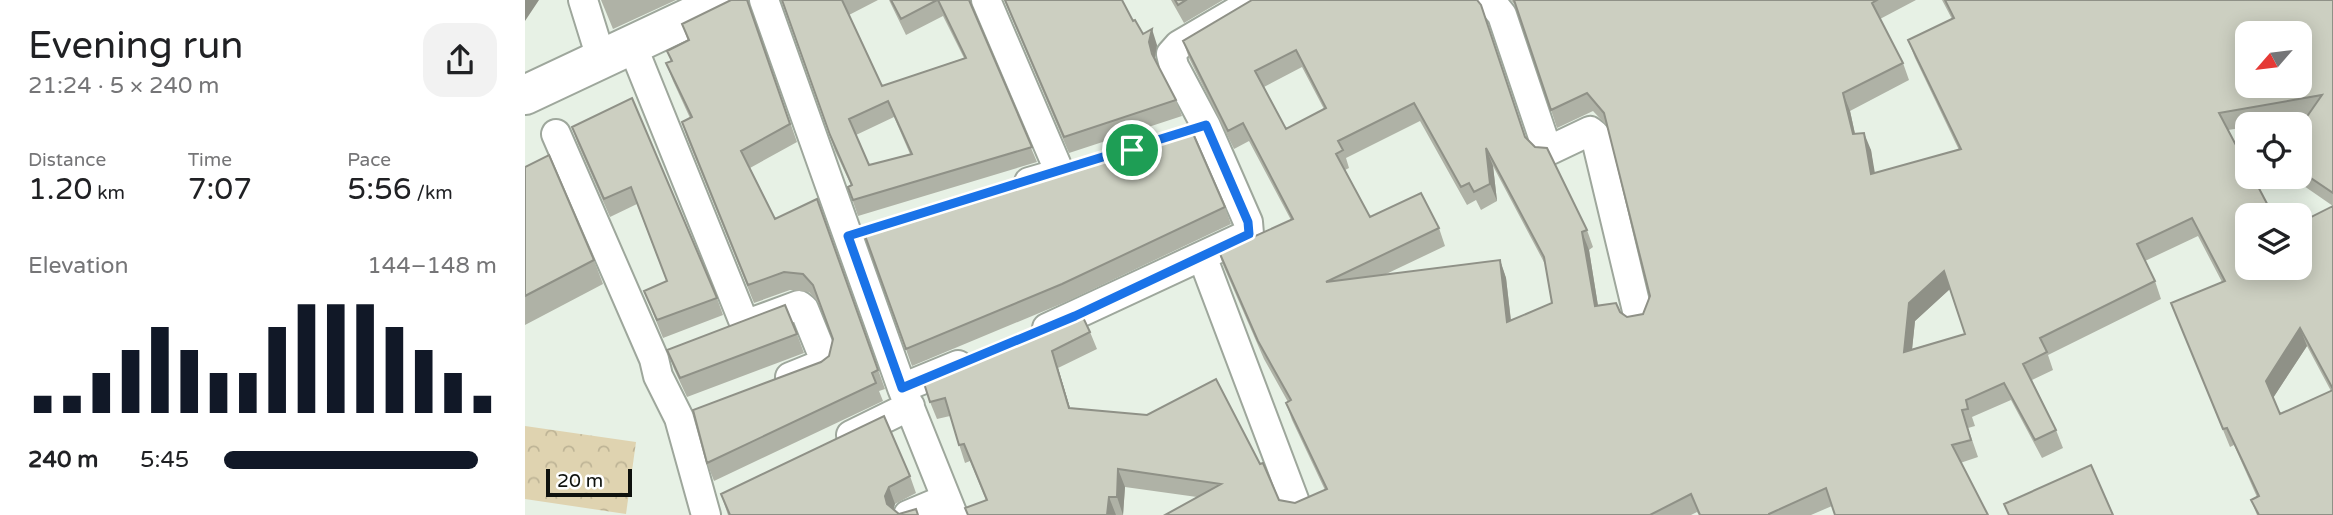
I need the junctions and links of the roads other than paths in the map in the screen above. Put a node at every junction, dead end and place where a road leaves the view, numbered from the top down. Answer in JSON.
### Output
{"nodes":[{"id":1,"x":583,"y":0,"type":"edge"},
{"id":2,"x":727,"y":0,"type":"edge"},
{"id":3,"x":764,"y":0,"type":"edge"},
{"id":4,"x":986,"y":0,"type":"edge"},
{"id":5,"x":1257,"y":0,"type":"edge"},
{"id":6,"x":1490,"y":0,"type":"edge"},
{"id":7,"x":617,"y":51,"type":"junction"},
{"id":8,"x":527,"y":89,"type":"edge"},
{"id":9,"x":556,"y":134,"type":"dead end"},
{"id":10,"x":1007,"y":188,"type":"edge"},
{"id":11,"x":1202,"y":256,"type":"junction"},
{"id":12,"x":1639,"y":319,"type":"edge"},
{"id":13,"x":1026,"y":337,"type":"edge"},
{"id":14,"x":977,"y":358,"type":"edge"},
{"id":15,"x":765,"y":386,"type":"edge"},
{"id":16,"x":906,"y":397,"type":"junction"},
{"id":17,"x":825,"y":447,"type":"edge"},
{"id":18,"x":712,"y":505,"type":"edge"},
{"id":19,"x":949,"y":507,"type":"edge"},
{"id":20,"x":1290,"y":512,"type":"edge"},
{"id":21,"x":908,"y":515,"type":"edge"}],
"edges":[{"from":1,"to":7,"type":"street"},
{"from":2,"to":7,"type":"main road"},
{"from":3,"to":16,"type":"street"},
{"from":4,"to":10,"type":"street"},
{"from":5,"to":11,"type":"street"},
{"from":6,"to":12,"type":"street"},
{"from":7,"to":8,"type":"main road"},
{"from":7,"to":15,"type":"street"},
{"from":9,"to":18,"type":"street"},
{"from":11,"to":13,"type":"street"},
{"from":11,"to":20,"type":"street"},
{"from":14,"to":16,"type":"street"},
{"from":16,"to":17,"type":"street"},
{"from":16,"to":19,"type":"street"},
{"from":19,"to":21,"type":"street"}]}
